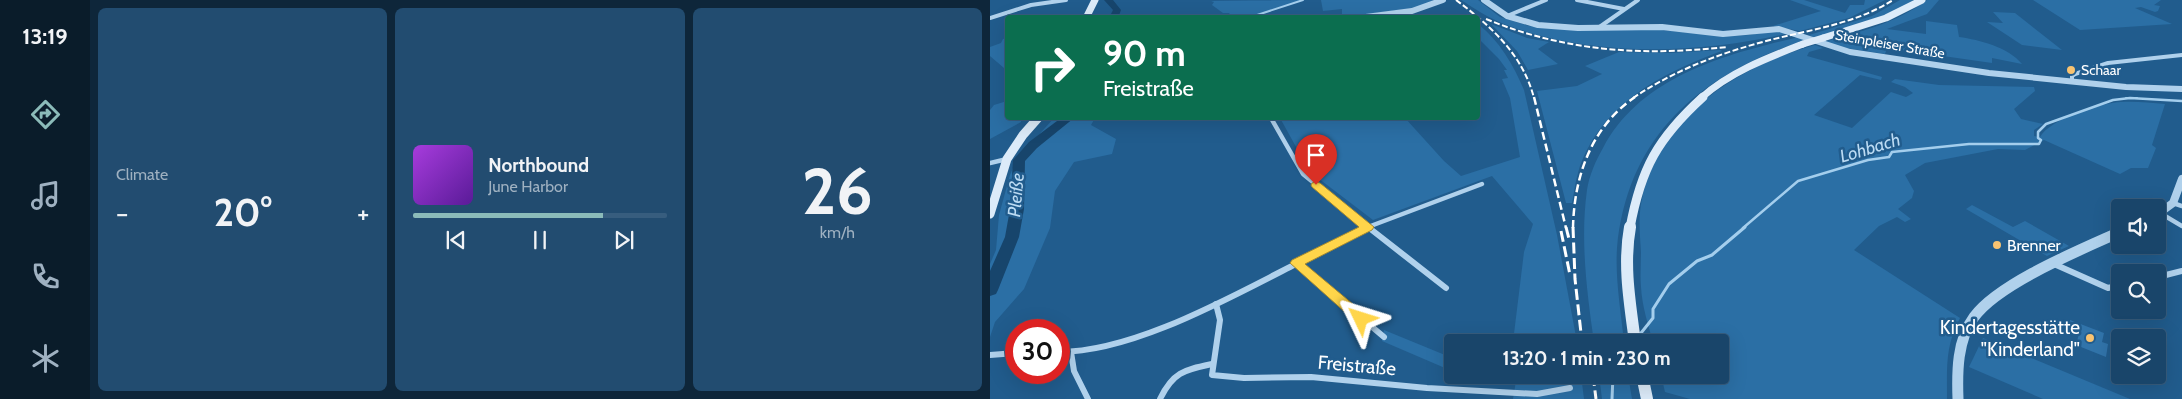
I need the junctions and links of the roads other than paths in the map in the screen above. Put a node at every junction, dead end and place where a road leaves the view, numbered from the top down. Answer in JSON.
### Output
{"nodes":[{"id":1,"x":1066,"y":0,"type":"edge"},
{"id":2,"x":1095,"y":0,"type":"edge"},
{"id":3,"x":1443,"y":0,"type":"edge"},
{"id":4,"x":1484,"y":0,"type":"edge"},
{"id":5,"x":1546,"y":0,"type":"edge"},
{"id":6,"x":1577,"y":0,"type":"edge"},
{"id":7,"x":1638,"y":0,"type":"edge"},
{"id":8,"x":1922,"y":0,"type":"edge"},
{"id":9,"x":1624,"y":9,"type":"junction"},
{"id":10,"x":1088,"y":15,"type":"edge"},
{"id":11,"x":1381,"y":15,"type":"edge"},
{"id":12,"x":1507,"y":16,"type":"junction"},
{"id":13,"x":990,"y":18,"type":"edge"},
{"id":14,"x":1597,"y":28,"type":"junction"},
{"id":15,"x":2182,"y":55,"type":"edge"},
{"id":16,"x":2072,"y":81,"type":"junction"},
{"id":17,"x":2182,"y":88,"type":"edge"},
{"id":18,"x":1036,"y":120,"type":"edge"},
{"id":19,"x":1272,"y":120,"type":"edge"},
{"id":20,"x":1007,"y":159,"type":"junction"},
{"id":21,"x":990,"y":163,"type":"edge"},
{"id":22,"x":2182,"y":179,"type":"edge"},
{"id":23,"x":1482,"y":184,"type":"dead end"},
{"id":24,"x":2178,"y":204,"type":"edge"},
{"id":25,"x":2166,"y":209,"type":"edge"},
{"id":26,"x":990,"y":214,"type":"edge"},
{"id":27,"x":2166,"y":217,"type":"edge"},
{"id":28,"x":2182,"y":226,"type":"edge"},
{"id":29,"x":1368,"y":227,"type":"junction"},
{"id":30,"x":2111,"y":236,"type":"edge"},
{"id":31,"x":1296,"y":263,"type":"junction"},
{"id":32,"x":2054,"y":264,"type":"junction"},
{"id":33,"x":2182,"y":271,"type":"edge"},
{"id":34,"x":2166,"y":275,"type":"edge"},
{"id":35,"x":2111,"y":287,"type":"edge"},
{"id":36,"x":1446,"y":288,"type":"dead end"},
{"id":37,"x":1216,"y":304,"type":"junction"},
{"id":38,"x":1635,"y":334,"type":"edge"},
{"id":39,"x":1384,"y":337,"type":"dead end"},
{"id":40,"x":1071,"y":352,"type":"joint"},
{"id":41,"x":1005,"y":354,"type":"edge"},
{"id":42,"x":990,"y":355,"type":"edge"},
{"id":43,"x":1212,"y":364,"type":"junction"},
{"id":44,"x":1644,"y":384,"type":"edge"},
{"id":45,"x":1570,"y":388,"type":"dead end"},
{"id":46,"x":1088,"y":399,"type":"edge"},
{"id":47,"x":1160,"y":399,"type":"edge"},
{"id":48,"x":1647,"y":399,"type":"edge"},
{"id":49,"x":1958,"y":399,"type":"edge"}],
"edges":[{"from":1,"to":13,"type":"street"},
{"from":2,"to":10,"type":"main road"},
{"from":3,"to":11,"type":"street"},
{"from":4,"to":12,"type":"street","name":"Steinpleiser Straße"},
{"from":5,"to":12,"type":"street"},
{"from":6,"to":9,"type":"street"},
{"from":7,"to":9,"type":"street"},
{"from":8,"to":38,"type":"main road","bridge":true},
{"from":9,"to":14,"type":"street"},
{"from":12,"to":14,"type":"street","name":"Steinpleiser Straße"},
{"from":14,"to":16,"type":"street","name":"Steinpleiser Straße"},
{"from":15,"to":16,"type":"street"},
{"from":16,"to":17,"type":"street","name":"Steinpleiser Straße"},
{"from":18,"to":20,"type":"main road"},
{"from":19,"to":29,"type":"street"},
{"from":20,"to":21,"type":"street"},
{"from":20,"to":26,"type":"main road"},
{"from":22,"to":24,"type":"street"},
{"from":23,"to":29,"type":"street"},
{"from":24,"to":25,"type":"street"},
{"from":27,"to":28,"type":"street"},
{"from":29,"to":31,"type":"street"},
{"from":29,"to":36,"type":"street"},
{"from":30,"to":32,"type":"street"},
{"from":31,"to":37,"type":"street"},
{"from":31,"to":39,"type":"street","name":"Freistraße"},
{"from":32,"to":35,"type":"street"},
{"from":32,"to":49,"type":"street"},
{"from":33,"to":34,"type":"street"},
{"from":37,"to":40,"type":"street"},
{"from":37,"to":43,"type":"street"},
{"from":40,"to":46,"type":"street"},
{"from":41,"to":42,"type":"street"},
{"from":43,"to":45,"type":"street","name":"Freistraße"},
{"from":43,"to":47,"type":"street"},
{"from":44,"to":48,"type":"main road"}]}
